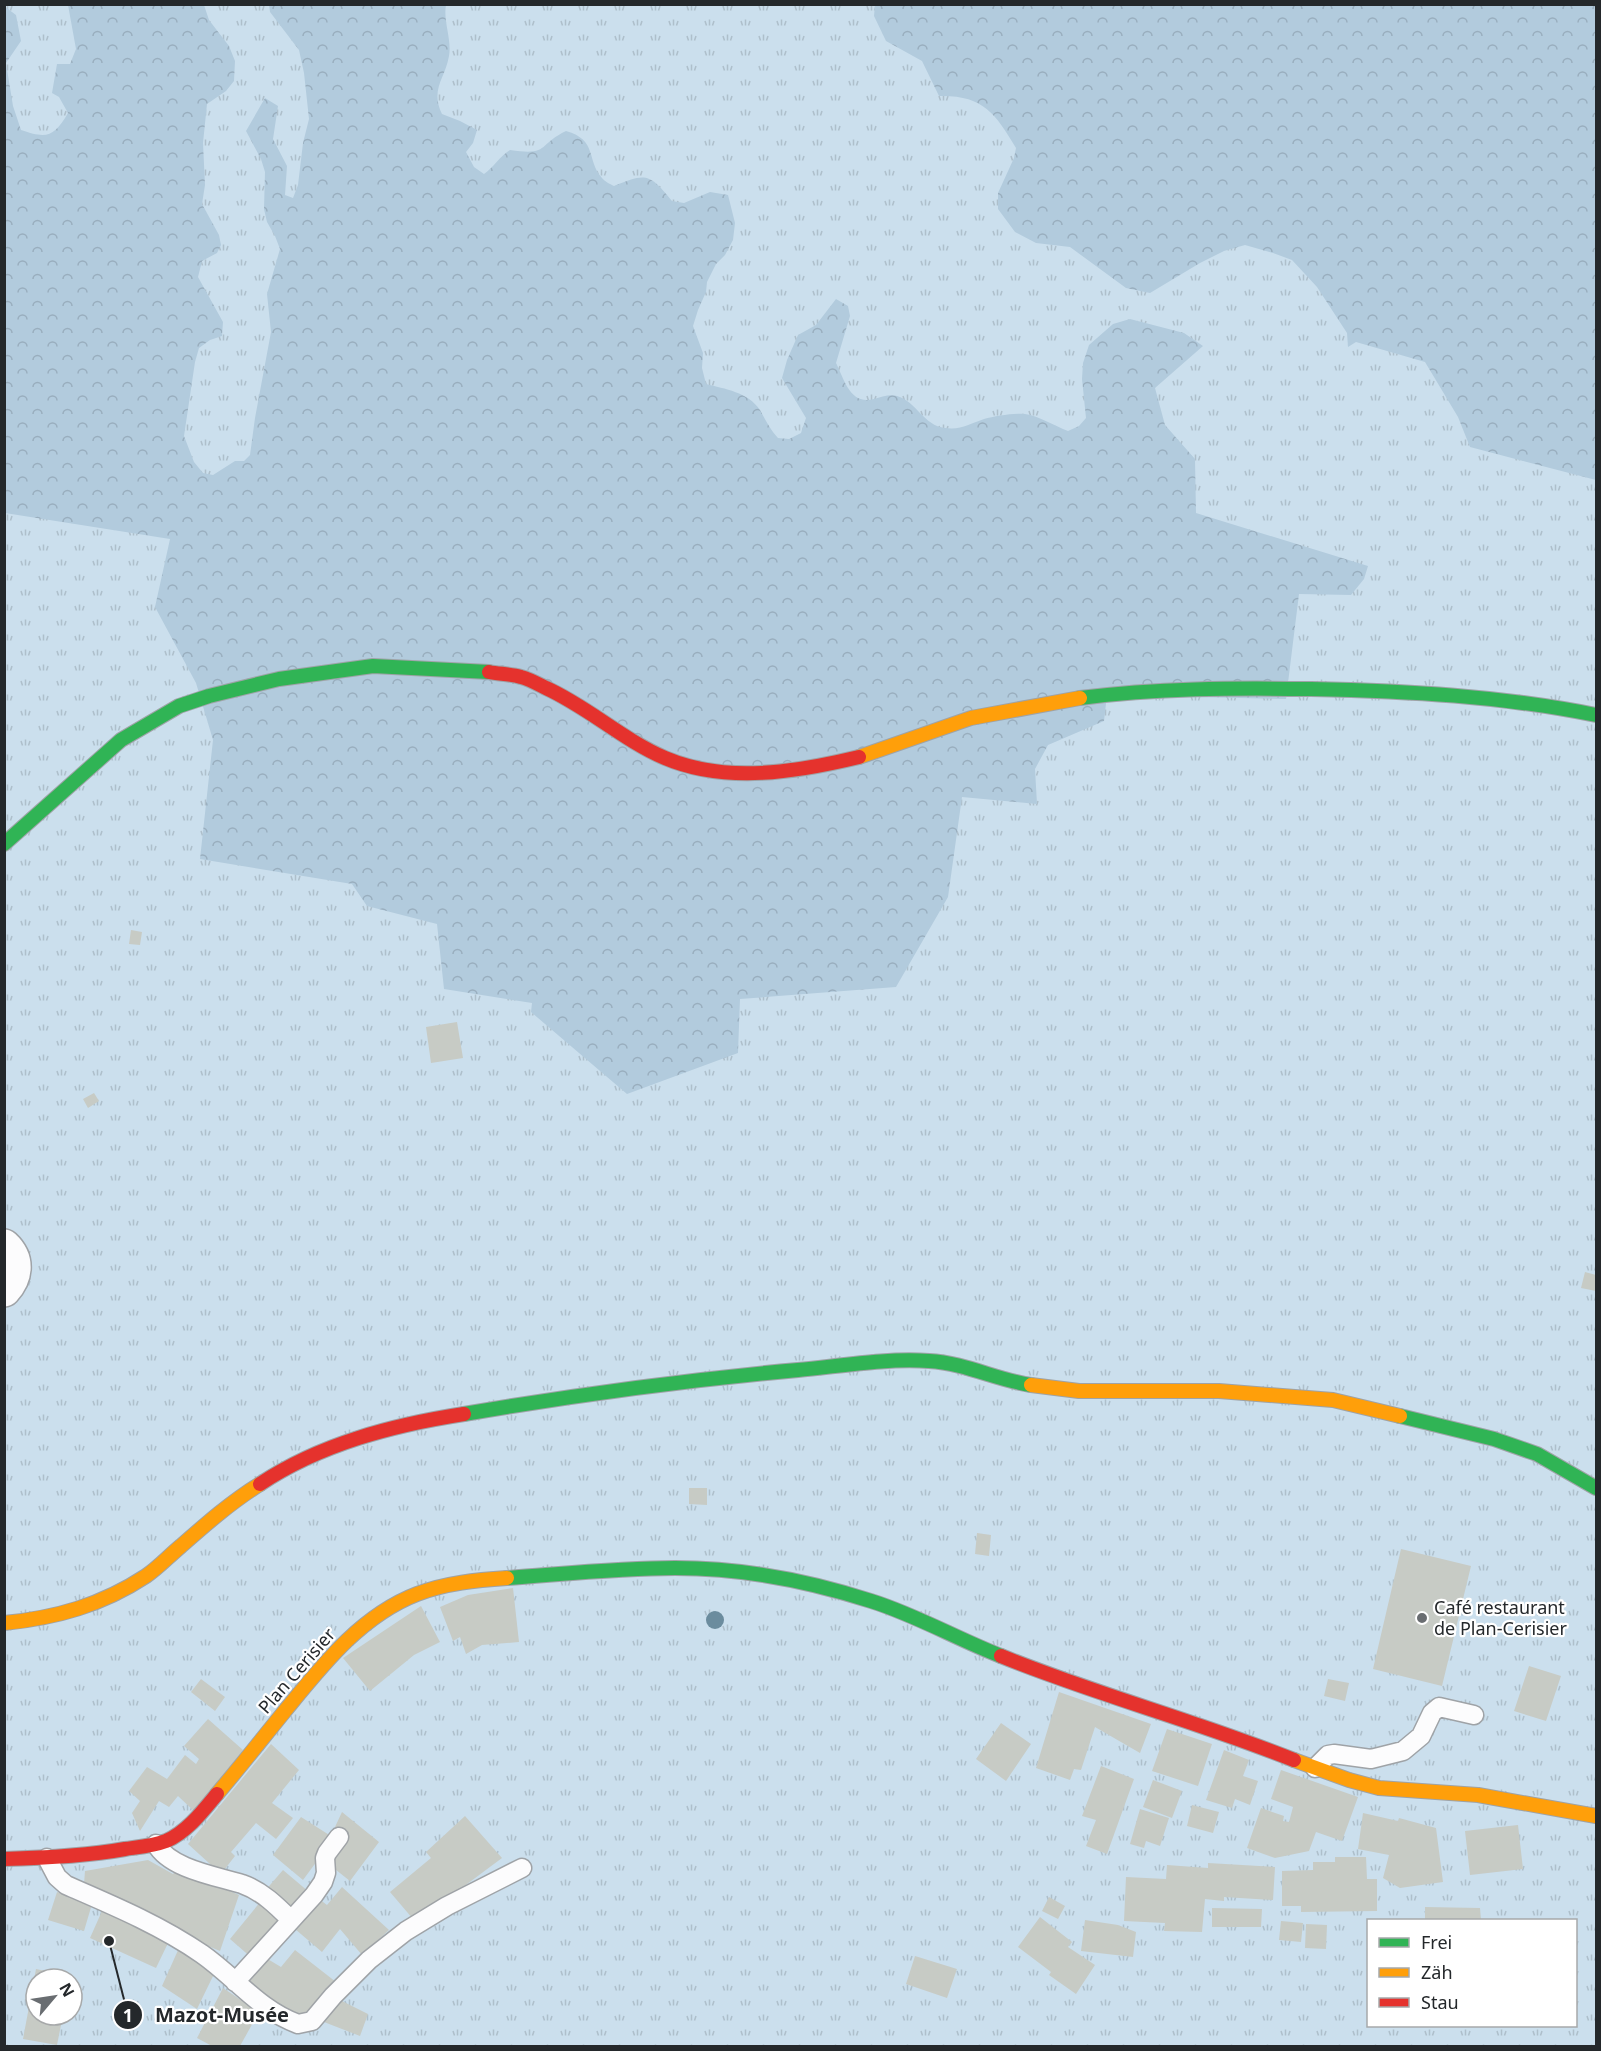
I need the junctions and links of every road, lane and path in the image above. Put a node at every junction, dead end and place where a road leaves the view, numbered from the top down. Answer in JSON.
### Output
{"nodes":[{"id":1,"x":1596,"y":715,"type":"edge"},
{"id":2,"x":4,"y":844,"type":"edge"},
{"id":3,"x":4,"y":1246,"type":"edge"},
{"id":4,"x":4,"y":1290,"type":"edge"},
{"id":5,"x":1596,"y":1488,"type":"edge"},
{"id":6,"x":4,"y":1623,"type":"edge"},
{"id":7,"x":1474,"y":1715,"type":"dead end"},
{"id":8,"x":1315,"y":1768,"type":"junction"},
{"id":9,"x":1596,"y":1816,"type":"edge"},
{"id":10,"x":339,"y":1837,"type":"dead end"},
{"id":11,"x":156,"y":1844,"type":"junction"},
{"id":12,"x":4,"y":1858,"type":"edge"},
{"id":13,"x":47,"y":1858,"type":"junction"},
{"id":14,"x":522,"y":1868,"type":"dead end"},
{"id":15,"x":291,"y":1920,"type":"junction"},
{"id":16,"x":235,"y":1982,"type":"junction"}],
"edges":[{"from":1,"to":2,"type":"street"},
{"from":3,"to":4,"type":"street"},
{"from":5,"to":6,"type":"street"},
{"from":7,"to":8,"type":"lane"},
{"from":8,"to":9,"type":"street","name":"Plan Cerisier"},
{"from":8,"to":11,"type":"street","name":"Plan Cerisier"},
{"from":10,"to":15,"type":"lane"},
{"from":11,"to":13,"type":"street","name":"Plan Cerisier"},
{"from":11,"to":15,"type":"lane"},
{"from":12,"to":13,"type":"street","name":"Plan Cerisier"},
{"from":13,"to":16,"type":"lane"},
{"from":14,"to":16,"type":"lane"},
{"from":15,"to":16,"type":"lane"}]}
